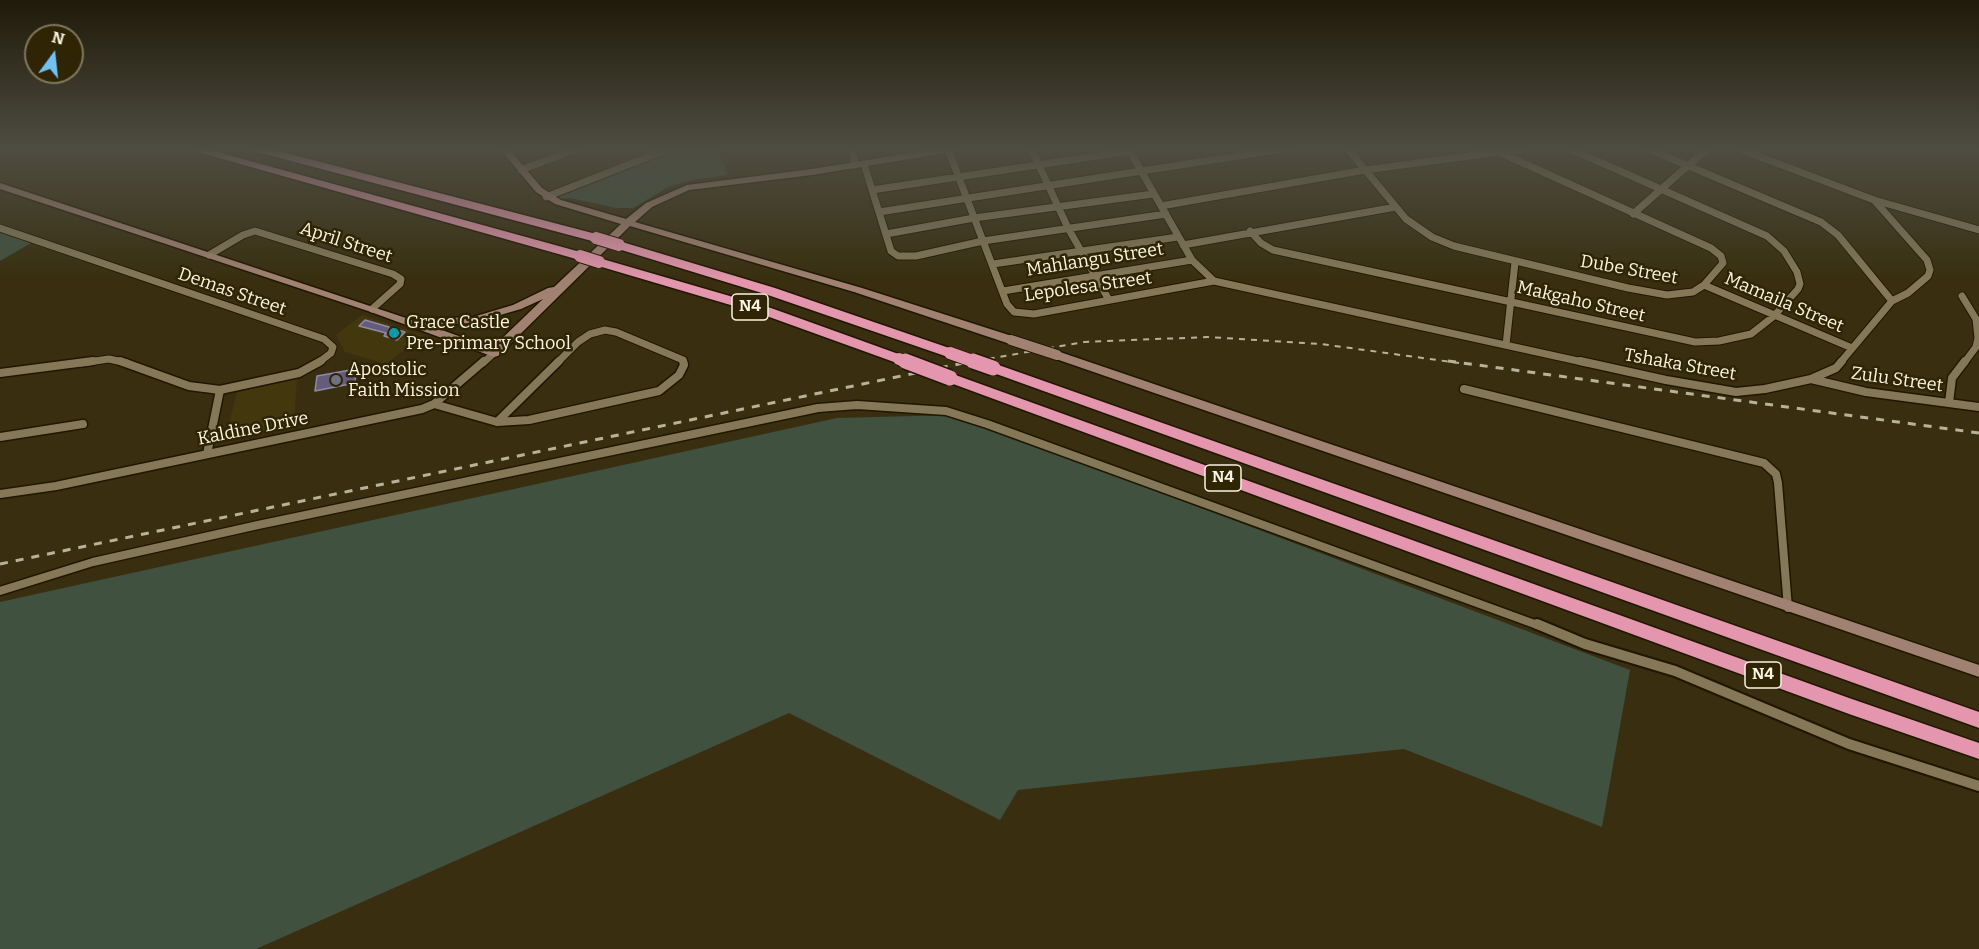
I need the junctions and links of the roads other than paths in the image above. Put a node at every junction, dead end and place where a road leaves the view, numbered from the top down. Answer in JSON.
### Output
{"nodes":[{"id":1,"x":19,"y":192,"type":"edge"},
{"id":2,"x":350,"y":192,"type":"edge"},
{"id":3,"x":422,"y":192,"type":"edge"},
{"id":4,"x":541,"y":192,"type":"edge"},
{"id":5,"x":558,"y":192,"type":"edge"},
{"id":6,"x":678,"y":192,"type":"edge"},
{"id":7,"x":873,"y":192,"type":"edge"},
{"id":8,"x":964,"y":192,"type":"edge"},
{"id":9,"x":998,"y":192,"type":"edge"},
{"id":10,"x":1051,"y":192,"type":"edge"},
{"id":11,"x":1239,"y":192,"type":"edge"},
{"id":12,"x":1384,"y":192,"type":"edge"},
{"id":13,"x":1586,"y":192,"type":"edge"},
{"id":14,"x":1657,"y":192,"type":"edge"},
{"id":15,"x":1669,"y":192,"type":"edge"},
{"id":16,"x":1752,"y":192,"type":"edge"},
{"id":17,"x":1854,"y":192,"type":"edge"},
{"id":18,"x":1153,"y":194,"type":"joint"},
{"id":19,"x":546,"y":197,"type":"junction"},
{"id":20,"x":966,"y":197,"type":"junction"},
{"id":21,"x":1874,"y":200,"type":"junction"},
{"id":22,"x":563,"y":204,"type":"junction"},
{"id":23,"x":1161,"y":206,"type":"junction"},
{"id":24,"x":646,"y":207,"type":"junction"},
{"id":25,"x":1059,"y":207,"type":"junction"},
{"id":26,"x":1396,"y":207,"type":"junction"},
{"id":27,"x":879,"y":212,"type":"junction"},
{"id":28,"x":1166,"y":214,"type":"junction"},
{"id":29,"x":1633,"y":214,"type":"junction"},
{"id":30,"x":974,"y":218,"type":"junction"},
{"id":31,"x":1736,"y":221,"type":"joint"},
{"id":32,"x":627,"y":223,"type":"junction"},
{"id":33,"x":0,"y":228,"type":"edge"},
{"id":34,"x":1068,"y":228,"type":"junction"},
{"id":35,"x":1979,"y":230,"type":"edge"},
{"id":36,"x":1250,"y":231,"type":"junction"},
{"id":37,"x":886,"y":234,"type":"junction"},
{"id":38,"x":1178,"y":237,"type":"junction"},
{"id":39,"x":983,"y":241,"type":"junction"},
{"id":40,"x":1183,"y":245,"type":"junction"},
{"id":41,"x":1082,"y":251,"type":"junction"},
{"id":42,"x":209,"y":255,"type":"junction"},
{"id":43,"x":1192,"y":260,"type":"junction"},
{"id":44,"x":1515,"y":262,"type":"junction"},
{"id":45,"x":993,"y":264,"type":"junction"},
{"id":46,"x":1095,"y":275,"type":"junction"},
{"id":47,"x":1214,"y":281,"type":"junction"},
{"id":48,"x":563,"y":283,"type":"junction"},
{"id":49,"x":1704,"y":285,"type":"junction"},
{"id":50,"x":1003,"y":291,"type":"junction"},
{"id":51,"x":1962,"y":296,"type":"dead end"},
{"id":52,"x":1109,"y":300,"type":"junction"},
{"id":53,"x":1509,"y":301,"type":"junction"},
{"id":54,"x":1892,"y":301,"type":"junction"},
{"id":55,"x":372,"y":309,"type":"junction"},
{"id":56,"x":386,"y":314,"type":"junction"},
{"id":57,"x":1774,"y":316,"type":"junction"},
{"id":58,"x":1506,"y":345,"type":"junction"},
{"id":59,"x":1852,"y":348,"type":"junction"},
{"id":60,"x":494,"y":353,"type":"junction"},
{"id":61,"x":0,"y":373,"type":"edge"},
{"id":62,"x":1811,"y":379,"type":"junction"},
{"id":63,"x":1464,"y":389,"type":"dead end"},
{"id":64,"x":220,"y":390,"type":"junction"},
{"id":65,"x":1949,"y":403,"type":"junction"},
{"id":66,"x":435,"y":404,"type":"junction"},
{"id":67,"x":1979,"y":407,"type":"edge"},
{"id":68,"x":497,"y":422,"type":"junction"},
{"id":69,"x":83,"y":424,"type":"dead end"},
{"id":70,"x":0,"y":436,"type":"edge"},
{"id":71,"x":207,"y":454,"type":"junction"},
{"id":72,"x":0,"y":494,"type":"edge"},
{"id":73,"x":0,"y":591,"type":"edge"},
{"id":74,"x":1788,"y":608,"type":"junction"},
{"id":75,"x":1979,"y":671,"type":"edge"},
{"id":76,"x":1979,"y":720,"type":"edge"},
{"id":77,"x":1979,"y":751,"type":"edge"},
{"id":78,"x":1979,"y":786,"type":"edge"}],
"edges":[{"from":1,"to":42,"type":"main road"},
{"from":2,"to":77,"type":"highway","number":"N4","bridge":true},
{"from":3,"to":76,"type":"highway","number":"N4","bridge":true},
{"from":4,"to":19,"type":"main road"},
{"from":5,"to":19,"type":"street"},
{"from":6,"to":24,"type":"main road"},
{"from":7,"to":27,"type":"street"},
{"from":8,"to":20,"type":"street","name":"Lepolesa Street"},
{"from":9,"to":20,"type":"street"},
{"from":10,"to":25,"type":"street"},
{"from":11,"to":23,"type":"street"},
{"from":12,"to":26,"type":"street","name":"Dube Street"},
{"from":13,"to":29,"type":"street","name":"Dube Street"},
{"from":14,"to":29,"type":"street"},
{"from":15,"to":31,"type":"street"},
{"from":16,"to":54,"type":"street"},
{"from":17,"to":21,"type":"street"},
{"from":18,"to":23,"type":"street"},
{"from":18,"to":25,"type":"street"},
{"from":19,"to":22,"type":"main road"},
{"from":20,"to":27,"type":"street"},
{"from":20,"to":30,"type":"street","name":"Lepolesa Street"},
{"from":21,"to":35,"type":"street"},
{"from":21,"to":54,"type":"street"},
{"from":22,"to":24,"type":"main road"},
{"from":22,"to":32,"type":"main road"},
{"from":23,"to":28,"type":"street"},
{"from":24,"to":32,"type":"main road"},
{"from":25,"to":30,"type":"street"},
{"from":25,"to":34,"type":"street"},
{"from":26,"to":36,"type":"street"},
{"from":26,"to":44,"type":"street","name":"Dube Street"},
{"from":27,"to":37,"type":"street"},
{"from":28,"to":34,"type":"street"},
{"from":28,"to":38,"type":"street"},
{"from":29,"to":49,"type":"street","name":"Dube Street"},
{"from":30,"to":37,"type":"street"},
{"from":30,"to":39,"type":"street","name":"Lepolesa Street"},
{"from":31,"to":57,"type":"street","name":"Makgaho Street"},
{"from":32,"to":48,"type":"main road"},
{"from":32,"to":74,"type":"main road","bridge":true},
{"from":33,"to":64,"type":"street","name":"Demas Street"},
{"from":34,"to":39,"type":"street"},
{"from":34,"to":41,"type":"street"},
{"from":36,"to":40,"type":"street"},
{"from":36,"to":53,"type":"street","name":"Makgaho Street"},
{"from":37,"to":39,"type":"street"},
{"from":38,"to":40,"type":"street"},
{"from":38,"to":41,"type":"street"},
{"from":39,"to":45,"type":"street","name":"Lepolesa Street"},
{"from":40,"to":43,"type":"street"},
{"from":41,"to":45,"type":"street"},
{"from":41,"to":46,"type":"street"},
{"from":42,"to":55,"type":"main road"},
{"from":42,"to":55,"type":"street","name":"April Street"},
{"from":43,"to":46,"type":"street","name":"Mahlangu Street"},
{"from":43,"to":47,"type":"street"},
{"from":44,"to":49,"type":"street","name":"Dube Street"},
{"from":44,"to":53,"type":"street"},
{"from":45,"to":50,"type":"street","name":"Lepolesa Street"},
{"from":46,"to":50,"type":"street","name":"Mahlangu Street"},
{"from":46,"to":52,"type":"street"},
{"from":47,"to":52,"type":"street","name":"Lepolesa Street"},
{"from":47,"to":58,"type":"street","name":"Tshaka Street"},
{"from":48,"to":56,"type":"main road"},
{"from":48,"to":60,"type":"main road"},
{"from":49,"to":57,"type":"street","name":"Mamaila Street"},
{"from":50,"to":52,"type":"street","name":"Lepolesa Street"},
{"from":51,"to":65,"type":"street"},
{"from":53,"to":57,"type":"street","name":"Makgaho Street"},
{"from":53,"to":58,"type":"street"},
{"from":54,"to":59,"type":"street","name":"Tshaka Street"},
{"from":55,"to":56,"type":"main road"},
{"from":56,"to":60,"type":"main road"},
{"from":57,"to":59,"type":"street","name":"Mamaila Street"},
{"from":58,"to":62,"type":"street","name":"Tshaka Street"},
{"from":59,"to":62,"type":"street","name":"Tshaka Street"},
{"from":60,"to":66,"type":"street","name":"Kaldine Drive"},
{"from":61,"to":64,"type":"street"},
{"from":62,"to":65,"type":"street","name":"Zulu Street"},
{"from":63,"to":74,"type":"street"},
{"from":64,"to":71,"type":"street"},
{"from":65,"to":67,"type":"street","name":"Zulu Street"},
{"from":66,"to":68,"type":"street"},
{"from":66,"to":71,"type":"street","name":"Kaldine Drive"},
{"from":68,"to":68,"type":"street"},
{"from":69,"to":70,"type":"street"},
{"from":71,"to":72,"type":"street","name":"Kaldine Drive"},
{"from":73,"to":78,"type":"street"},
{"from":74,"to":75,"type":"main road"}]}
